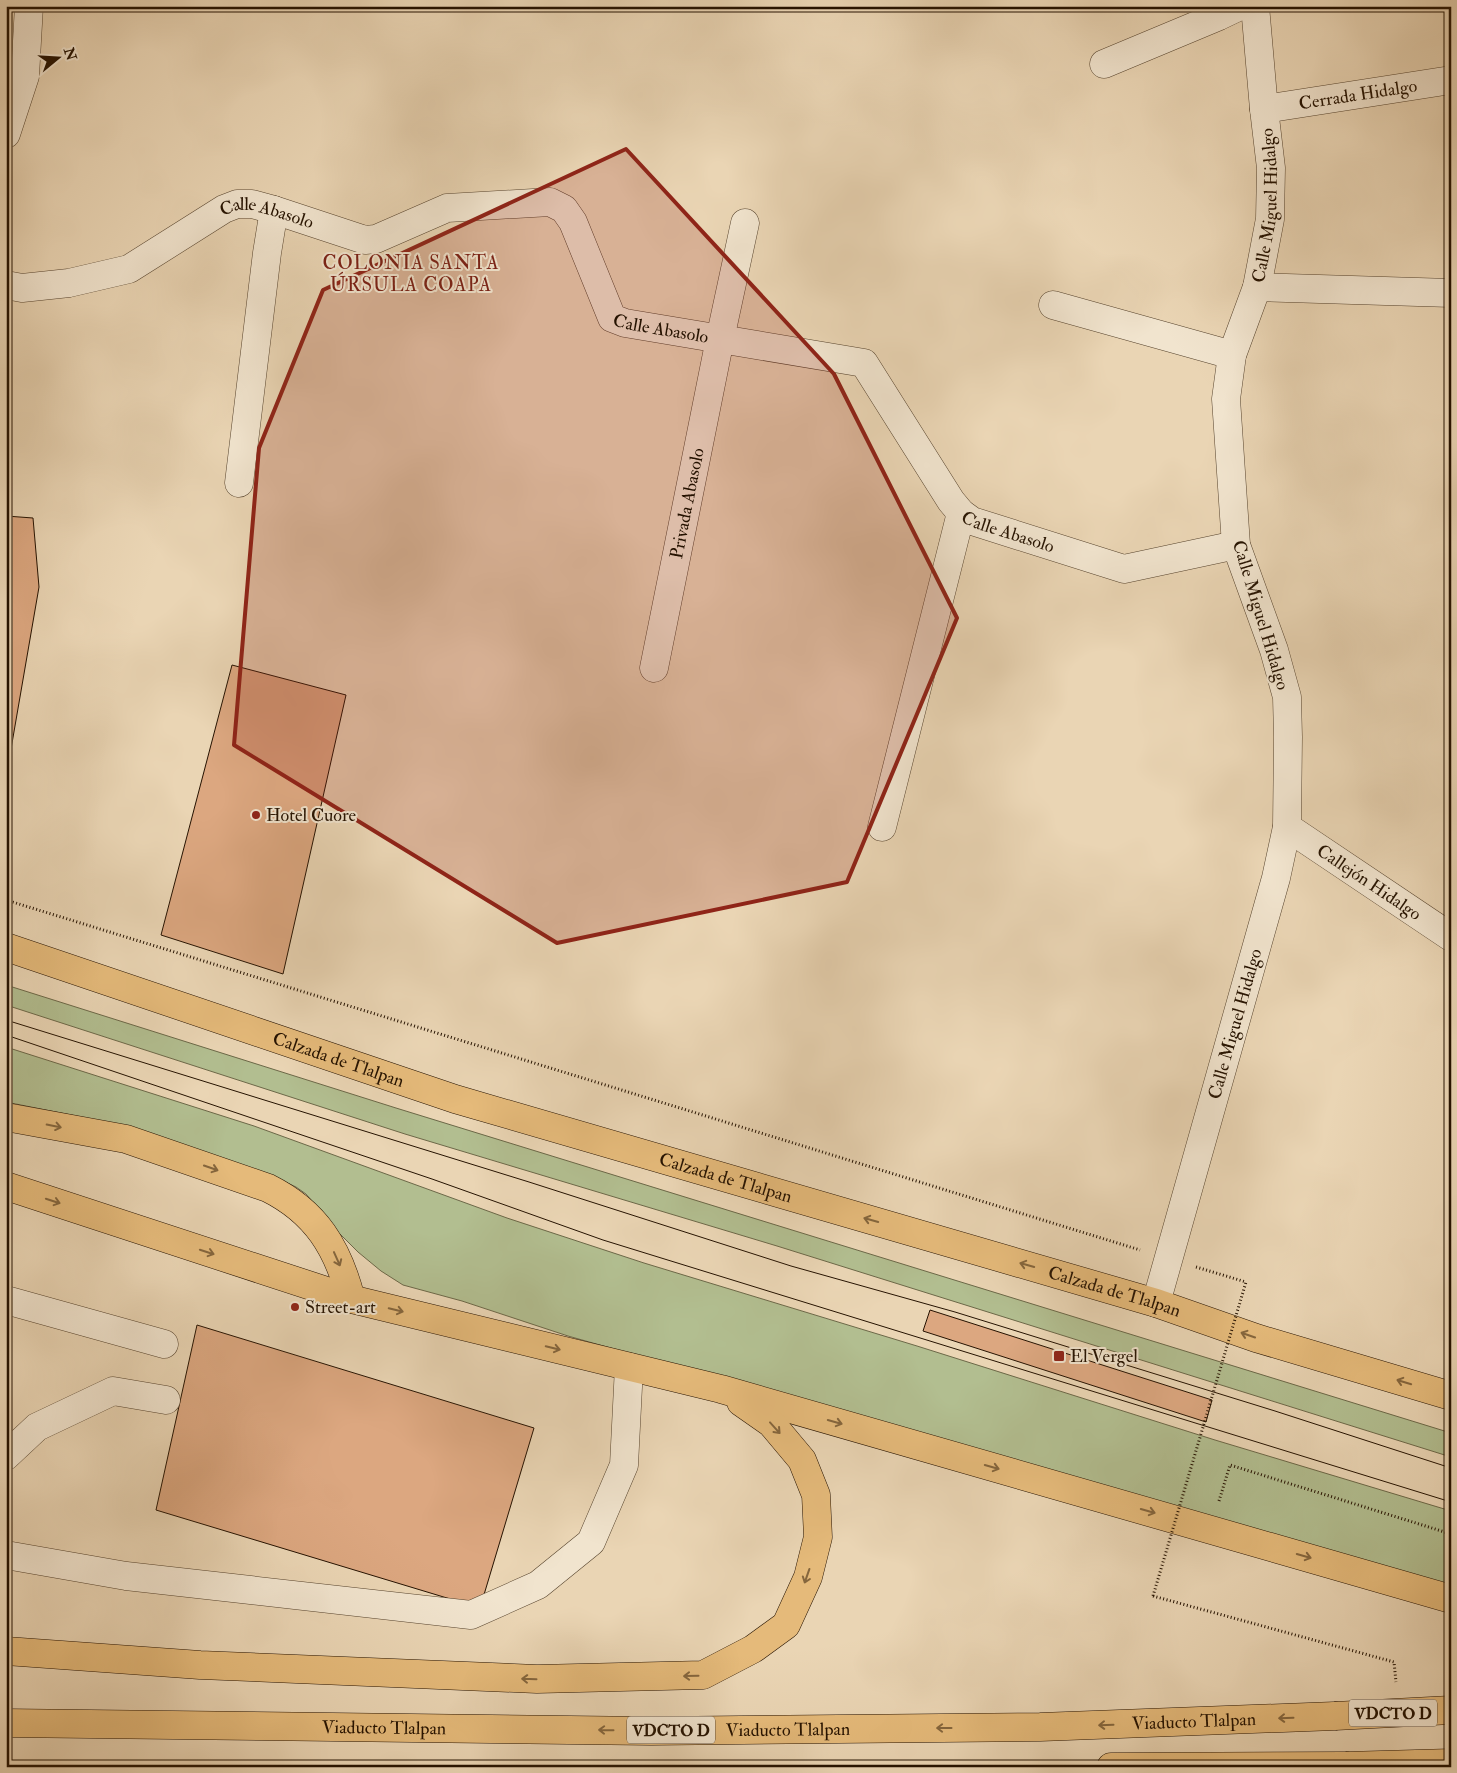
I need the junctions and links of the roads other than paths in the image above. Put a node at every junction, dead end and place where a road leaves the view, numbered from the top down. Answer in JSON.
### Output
{"nodes":[{"id":1,"x":30,"y":6,"type":"edge"},
{"id":2,"x":1240,"y":6,"type":"edge"},
{"id":3,"x":1255,"y":6,"type":"edge"},
{"id":4,"x":1104,"y":64,"type":"dead end"},
{"id":5,"x":1451,"y":80,"type":"edge"},
{"id":6,"x":1264,"y":109,"type":"junction"},
{"id":7,"x":6,"y":134,"type":"edge"},
{"id":8,"x":274,"y":210,"type":"junction"},
{"id":9,"x":745,"y":223,"type":"dead end"},
{"id":10,"x":6,"y":286,"type":"edge"},
{"id":11,"x":1258,"y":287,"type":"junction"},
{"id":12,"x":1451,"y":293,"type":"edge"},
{"id":13,"x":1053,"y":305,"type":"dead end"},
{"id":14,"x":720,"y":339,"type":"junction"},
{"id":15,"x":1232,"y":355,"type":"junction"},
{"id":16,"x":239,"y":483,"type":"dead end"},
{"id":17,"x":961,"y":513,"type":"junction"},
{"id":18,"x":1236,"y":545,"type":"junction"},
{"id":19,"x":654,"y":668,"type":"dead end"},
{"id":20,"x":882,"y":827,"type":"dead end"},
{"id":21,"x":1287,"y":827,"type":"junction"},
{"id":22,"x":1451,"y":937,"type":"edge"},
{"id":23,"x":6,"y":947,"type":"edge"},
{"id":24,"x":6,"y":1116,"type":"edge"},
{"id":25,"x":6,"y":1186,"type":"edge"},
{"id":26,"x":351,"y":1299,"type":"junction"},
{"id":27,"x":6,"y":1300,"type":"edge"},
{"id":28,"x":1156,"y":1303,"type":"junction"},
{"id":29,"x":164,"y":1344,"type":"dead end"},
{"id":30,"x":629,"y":1367,"type":"junction"},
{"id":31,"x":721,"y":1389,"type":"junction"},
{"id":32,"x":1451,"y":1396,"type":"edge"},
{"id":33,"x":166,"y":1400,"type":"dead end"},
{"id":34,"x":6,"y":1456,"type":"edge"},
{"id":35,"x":6,"y":1555,"type":"edge"},
{"id":36,"x":1451,"y":1599,"type":"edge"},
{"id":37,"x":6,"y":1650,"type":"edge"},
{"id":38,"x":1451,"y":1710,"type":"edge"},
{"id":39,"x":6,"y":1723,"type":"edge"},
{"id":40,"x":1451,"y":1763,"type":"edge"},
{"id":41,"x":1346,"y":1766,"type":"edge"},
{"id":42,"x":1111,"y":1767,"type":"edge"}],
"edges":[{"from":1,"to":7,"type":"street"},
{"from":2,"to":4,"type":"street"},
{"from":3,"to":6,"type":"street","name":"Calle Miguel Hidalgo"},
{"from":5,"to":6,"type":"street","name":"Cerrada Hidalgo"},
{"from":6,"to":11,"type":"street","name":"Calle Miguel Hidalgo"},
{"from":8,"to":10,"type":"street","name":"Calle Abasolo"},
{"from":8,"to":14,"type":"street","name":"Calle Abasolo"},
{"from":8,"to":16,"type":"street"},
{"from":9,"to":14,"type":"street","name":"Privada Abasolo"},
{"from":11,"to":12,"type":"street"},
{"from":11,"to":15,"type":"street","name":"Calle Miguel Hidalgo"},
{"from":13,"to":15,"type":"street"},
{"from":14,"to":17,"type":"street","name":"Calle Abasolo"},
{"from":14,"to":19,"type":"street","name":"Privada Abasolo"},
{"from":15,"to":18,"type":"street","name":"Calle Miguel Hidalgo"},
{"from":17,"to":18,"type":"street","name":"Calle Abasolo"},
{"from":17,"to":20,"type":"street"},
{"from":18,"to":21,"type":"street","name":"Calle Miguel Hidalgo"},
{"from":21,"to":22,"type":"street","name":"Callejón Hidalgo"},
{"from":21,"to":28,"type":"street","name":"Calle Miguel Hidalgo"},
{"from":28,"to":23,"type":"main road","name":"Calzada de Tlalpan","one_way":true},
{"from":24,"to":26,"type":"main road","one_way":true},
{"from":25,"to":26,"type":"main road","one_way":true},
{"from":26,"to":30,"type":"main road","one_way":true},
{"from":27,"to":29,"type":"street"},
{"from":32,"to":28,"type":"main road","name":"Calzada de Tlalpan","one_way":true},
{"from":30,"to":31,"type":"main road"},
{"from":30,"to":35,"type":"street"},
{"from":31,"to":36,"type":"main road","one_way":true},
{"from":31,"to":37,"type":"main road","one_way":true},
{"from":33,"to":34,"type":"street"},
{"from":38,"to":39,"type":"main road","name":"Viaducto Tlalpan","number":"VDCTO D","one_way":true,"bridge":true},
{"from":40,"to":41,"type":"main road","bridge":true},
{"from":41,"to":42,"type":"main road"}]}
